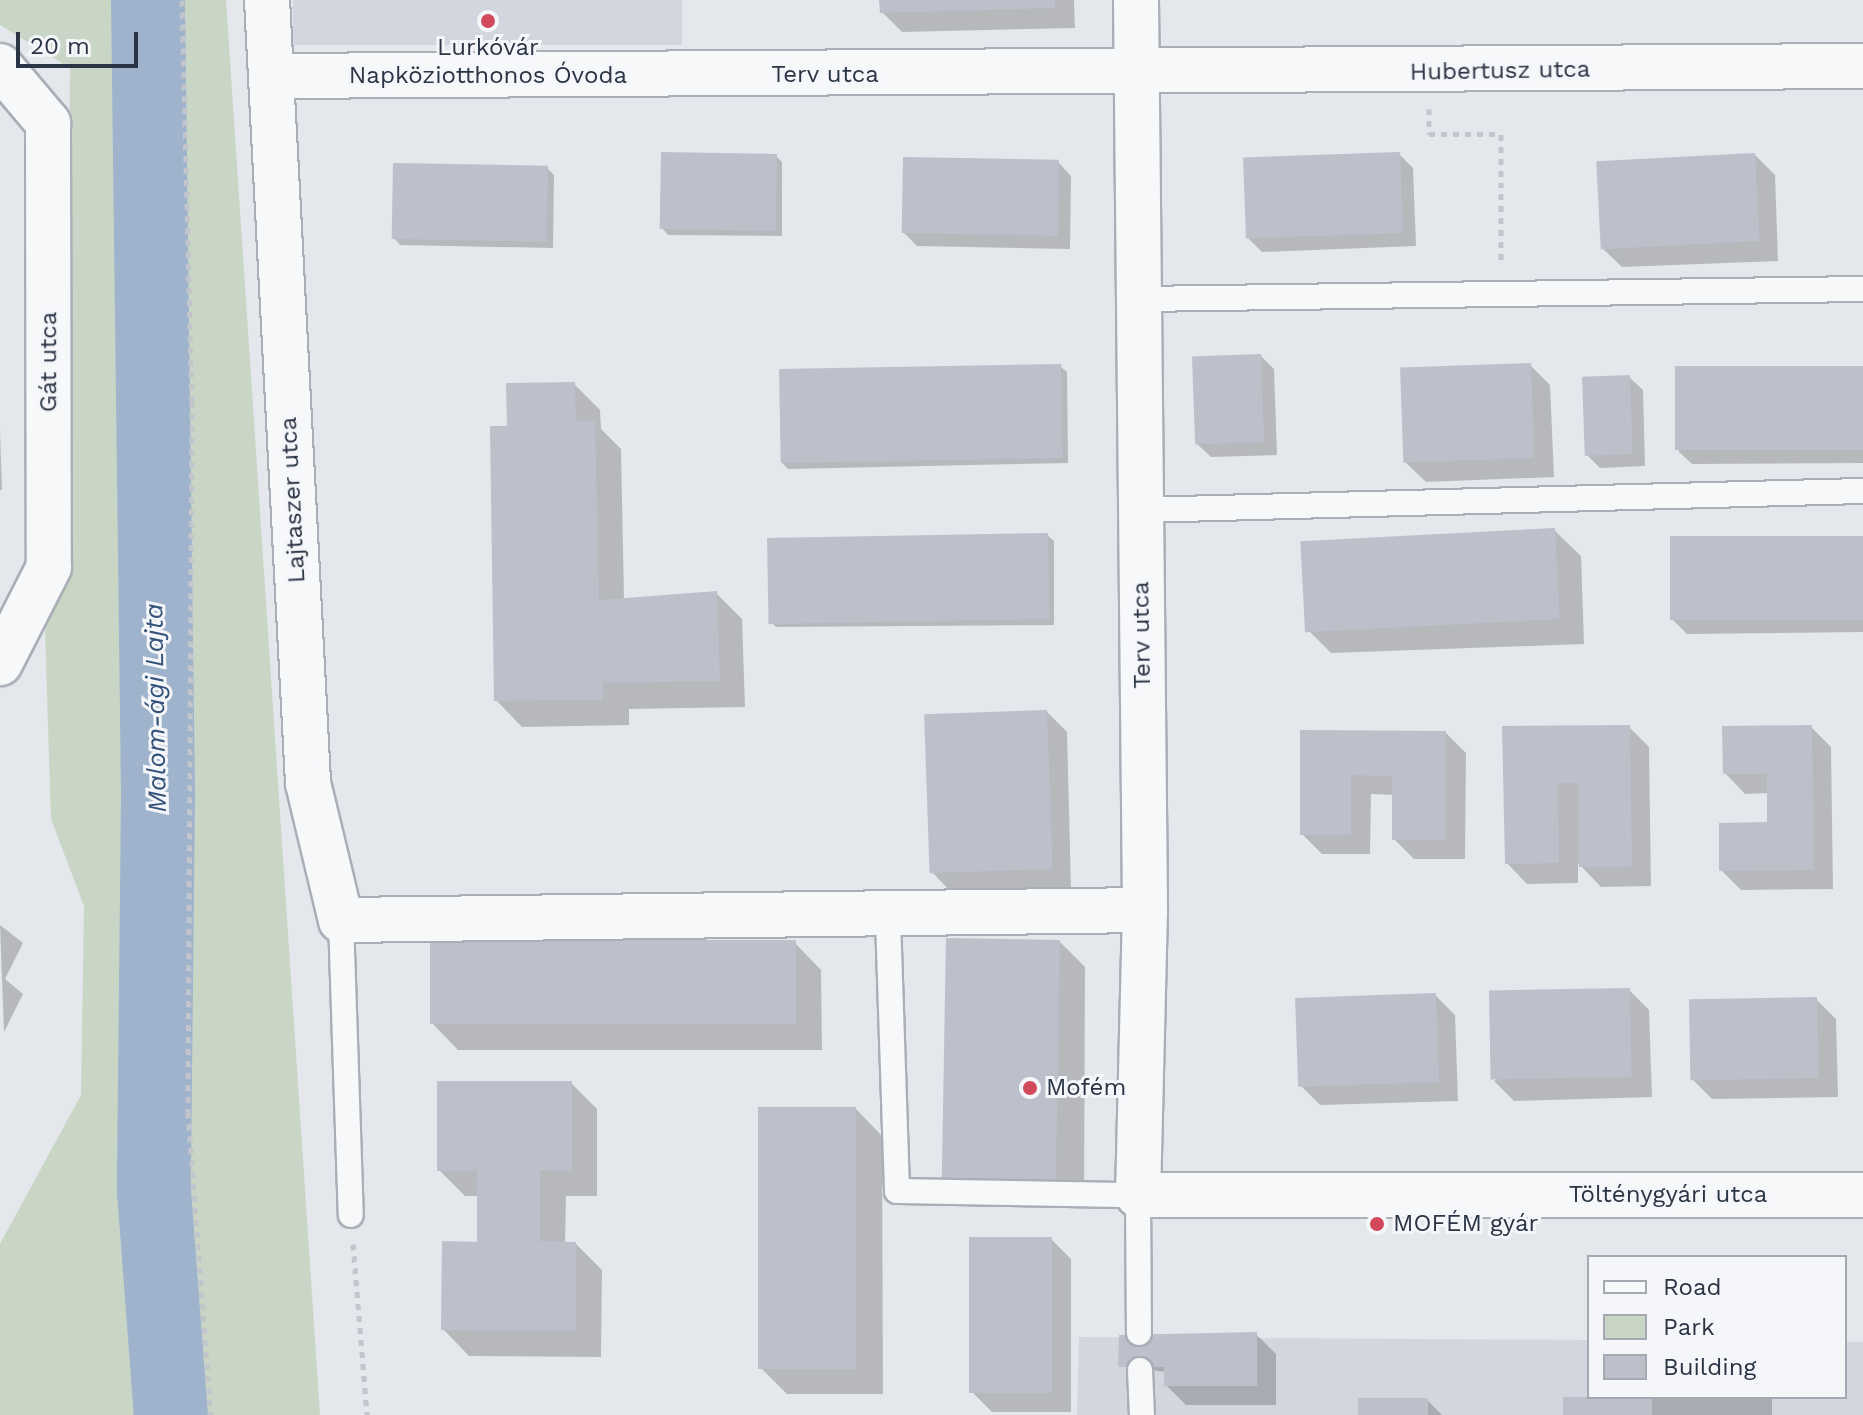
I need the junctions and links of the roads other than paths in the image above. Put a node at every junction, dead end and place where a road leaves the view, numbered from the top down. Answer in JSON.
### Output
{"nodes":[{"id":1,"x":267,"y":0,"type":"edge"},
{"id":2,"x":1136,"y":0,"type":"edge"},
{"id":3,"x":0,"y":66,"type":"edge"},
{"id":4,"x":1863,"y":66,"type":"edge"},
{"id":5,"x":1136,"y":75,"type":"junction"},
{"id":6,"x":271,"y":76,"type":"junction"},
{"id":7,"x":1863,"y":289,"type":"edge"},
{"id":8,"x":1139,"y":299,"type":"junction"},
{"id":9,"x":1863,"y":491,"type":"edge"},
{"id":10,"x":1141,"y":510,"type":"junction"},
{"id":11,"x":0,"y":663,"type":"edge"},
{"id":12,"x":1145,"y":910,"type":"junction"},
{"id":13,"x":888,"y":919,"type":"junction"},
{"id":14,"x":341,"y":920,"type":"junction"},
{"id":15,"x":1138,"y":1195,"type":"junction"},
{"id":16,"x":1863,"y":1195,"type":"edge"},
{"id":17,"x":351,"y":1215,"type":"road end"},
{"id":18,"x":1139,"y":1333,"type":"dead end"},
{"id":19,"x":1140,"y":1370,"type":"dead end"},
{"id":20,"x":1142,"y":1415,"type":"edge"}],
"edges":[{"from":1,"to":6,"type":"street","name":"Lajtaszer utca"},
{"from":2,"to":5,"type":"street","name":"Terv utca"},
{"from":3,"to":11,"type":"street","name":"Gát utca"},
{"from":4,"to":5,"type":"street","name":"Hubertusz utca"},
{"from":5,"to":6,"type":"street","name":"Terv utca"},
{"from":5,"to":8,"type":"street","name":"Terv utca"},
{"from":6,"to":14,"type":"street","name":"Lajtaszer utca"},
{"from":7,"to":8,"type":"lane"},
{"from":8,"to":10,"type":"street","name":"Terv utca"},
{"from":9,"to":10,"type":"lane"},
{"from":10,"to":12,"type":"street","name":"Terv utca"},
{"from":12,"to":13,"type":"street"},
{"from":12,"to":15,"type":"street","name":"Terv utca"},
{"from":13,"to":14,"type":"street"},
{"from":13,"to":15,"type":"lane"},
{"from":14,"to":17,"type":"lane"},
{"from":15,"to":16,"type":"street","name":"Tölténygyári utca"},
{"from":15,"to":18,"type":"lane"},
{"from":19,"to":20,"type":"lane"}]}
